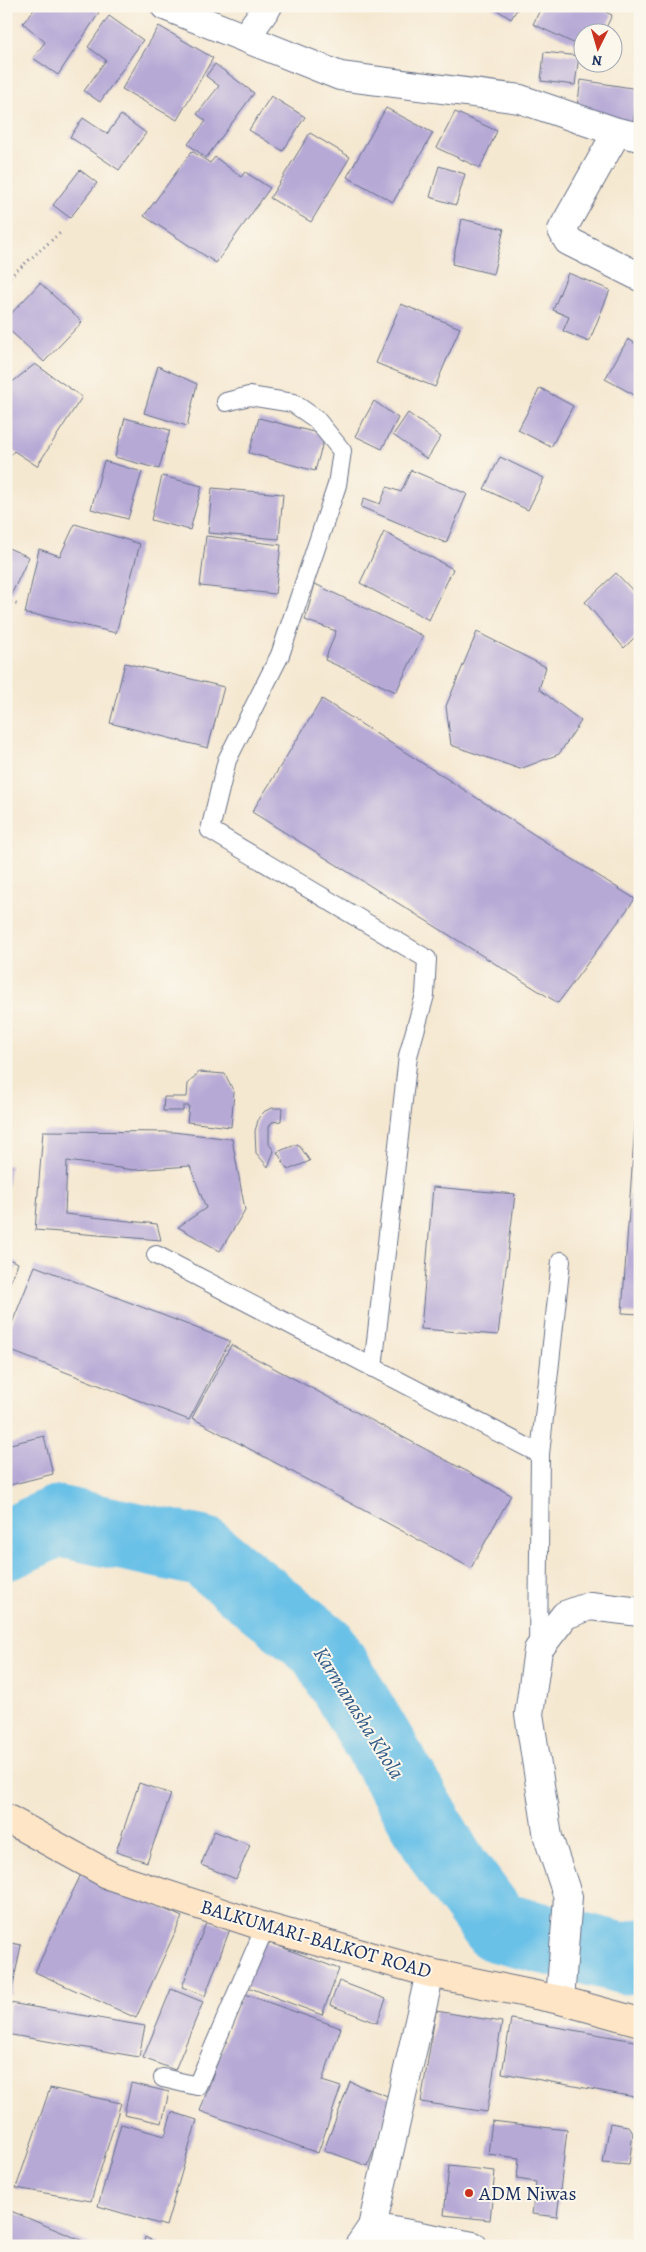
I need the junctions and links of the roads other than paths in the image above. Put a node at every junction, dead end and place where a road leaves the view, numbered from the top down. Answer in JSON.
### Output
{"nodes":[{"id":1,"x":165,"y":6,"type":"edge"},
{"id":2,"x":268,"y":6,"type":"edge"},
{"id":3,"x":244,"y":38,"type":"junction"},
{"id":4,"x":628,"y":134,"type":"edge"},
{"id":5,"x":640,"y":277,"type":"edge"},
{"id":6,"x":226,"y":402,"type":"dead end"},
{"id":7,"x":156,"y":1255,"type":"dead end"},
{"id":8,"x":561,"y":1260,"type":"dead end"},
{"id":9,"x":374,"y":1368,"type":"junction"},
{"id":10,"x":540,"y":1454,"type":"junction"},
{"id":11,"x":640,"y":1612,"type":"edge"},
{"id":12,"x":538,"y":1650,"type":"junction"},
{"id":13,"x":6,"y":1818,"type":"edge"},
{"id":14,"x":265,"y":1927,"type":"junction"},
{"id":15,"x":430,"y":1973,"type":"junction"},
{"id":16,"x":560,"y":2000,"type":"junction"},
{"id":17,"x":640,"y":2022,"type":"edge"},
{"id":18,"x":164,"y":2078,"type":"dead end"},
{"id":19,"x":365,"y":2236,"type":"edge"},
{"id":20,"x":473,"y":2246,"type":"edge"}],
"edges":[{"from":1,"to":3,"type":"street"},
{"from":2,"to":3,"type":"street"},
{"from":3,"to":4,"type":"street"},
{"from":4,"to":5,"type":"street"},
{"from":6,"to":9,"type":"lane"},
{"from":7,"to":9,"type":"lane"},
{"from":8,"to":10,"type":"lane"},
{"from":9,"to":10,"type":"lane"},
{"from":10,"to":12,"type":"lane"},
{"from":11,"to":12,"type":"street"},
{"from":12,"to":16,"type":"street"},
{"from":13,"to":14,"type":"street","name":"BALKUMARI-BALKOT ROAD"},
{"from":14,"to":15,"type":"street","name":"BALKUMARI-BALKOT ROAD"},
{"from":14,"to":18,"type":"lane"},
{"from":15,"to":16,"type":"street","name":"BALKUMARI-BALKOT ROAD"},
{"from":15,"to":19,"type":"street"},
{"from":16,"to":17,"type":"street","name":"BALKUMARI-BALKOT ROAD"},
{"from":19,"to":20,"type":"street"}]}
